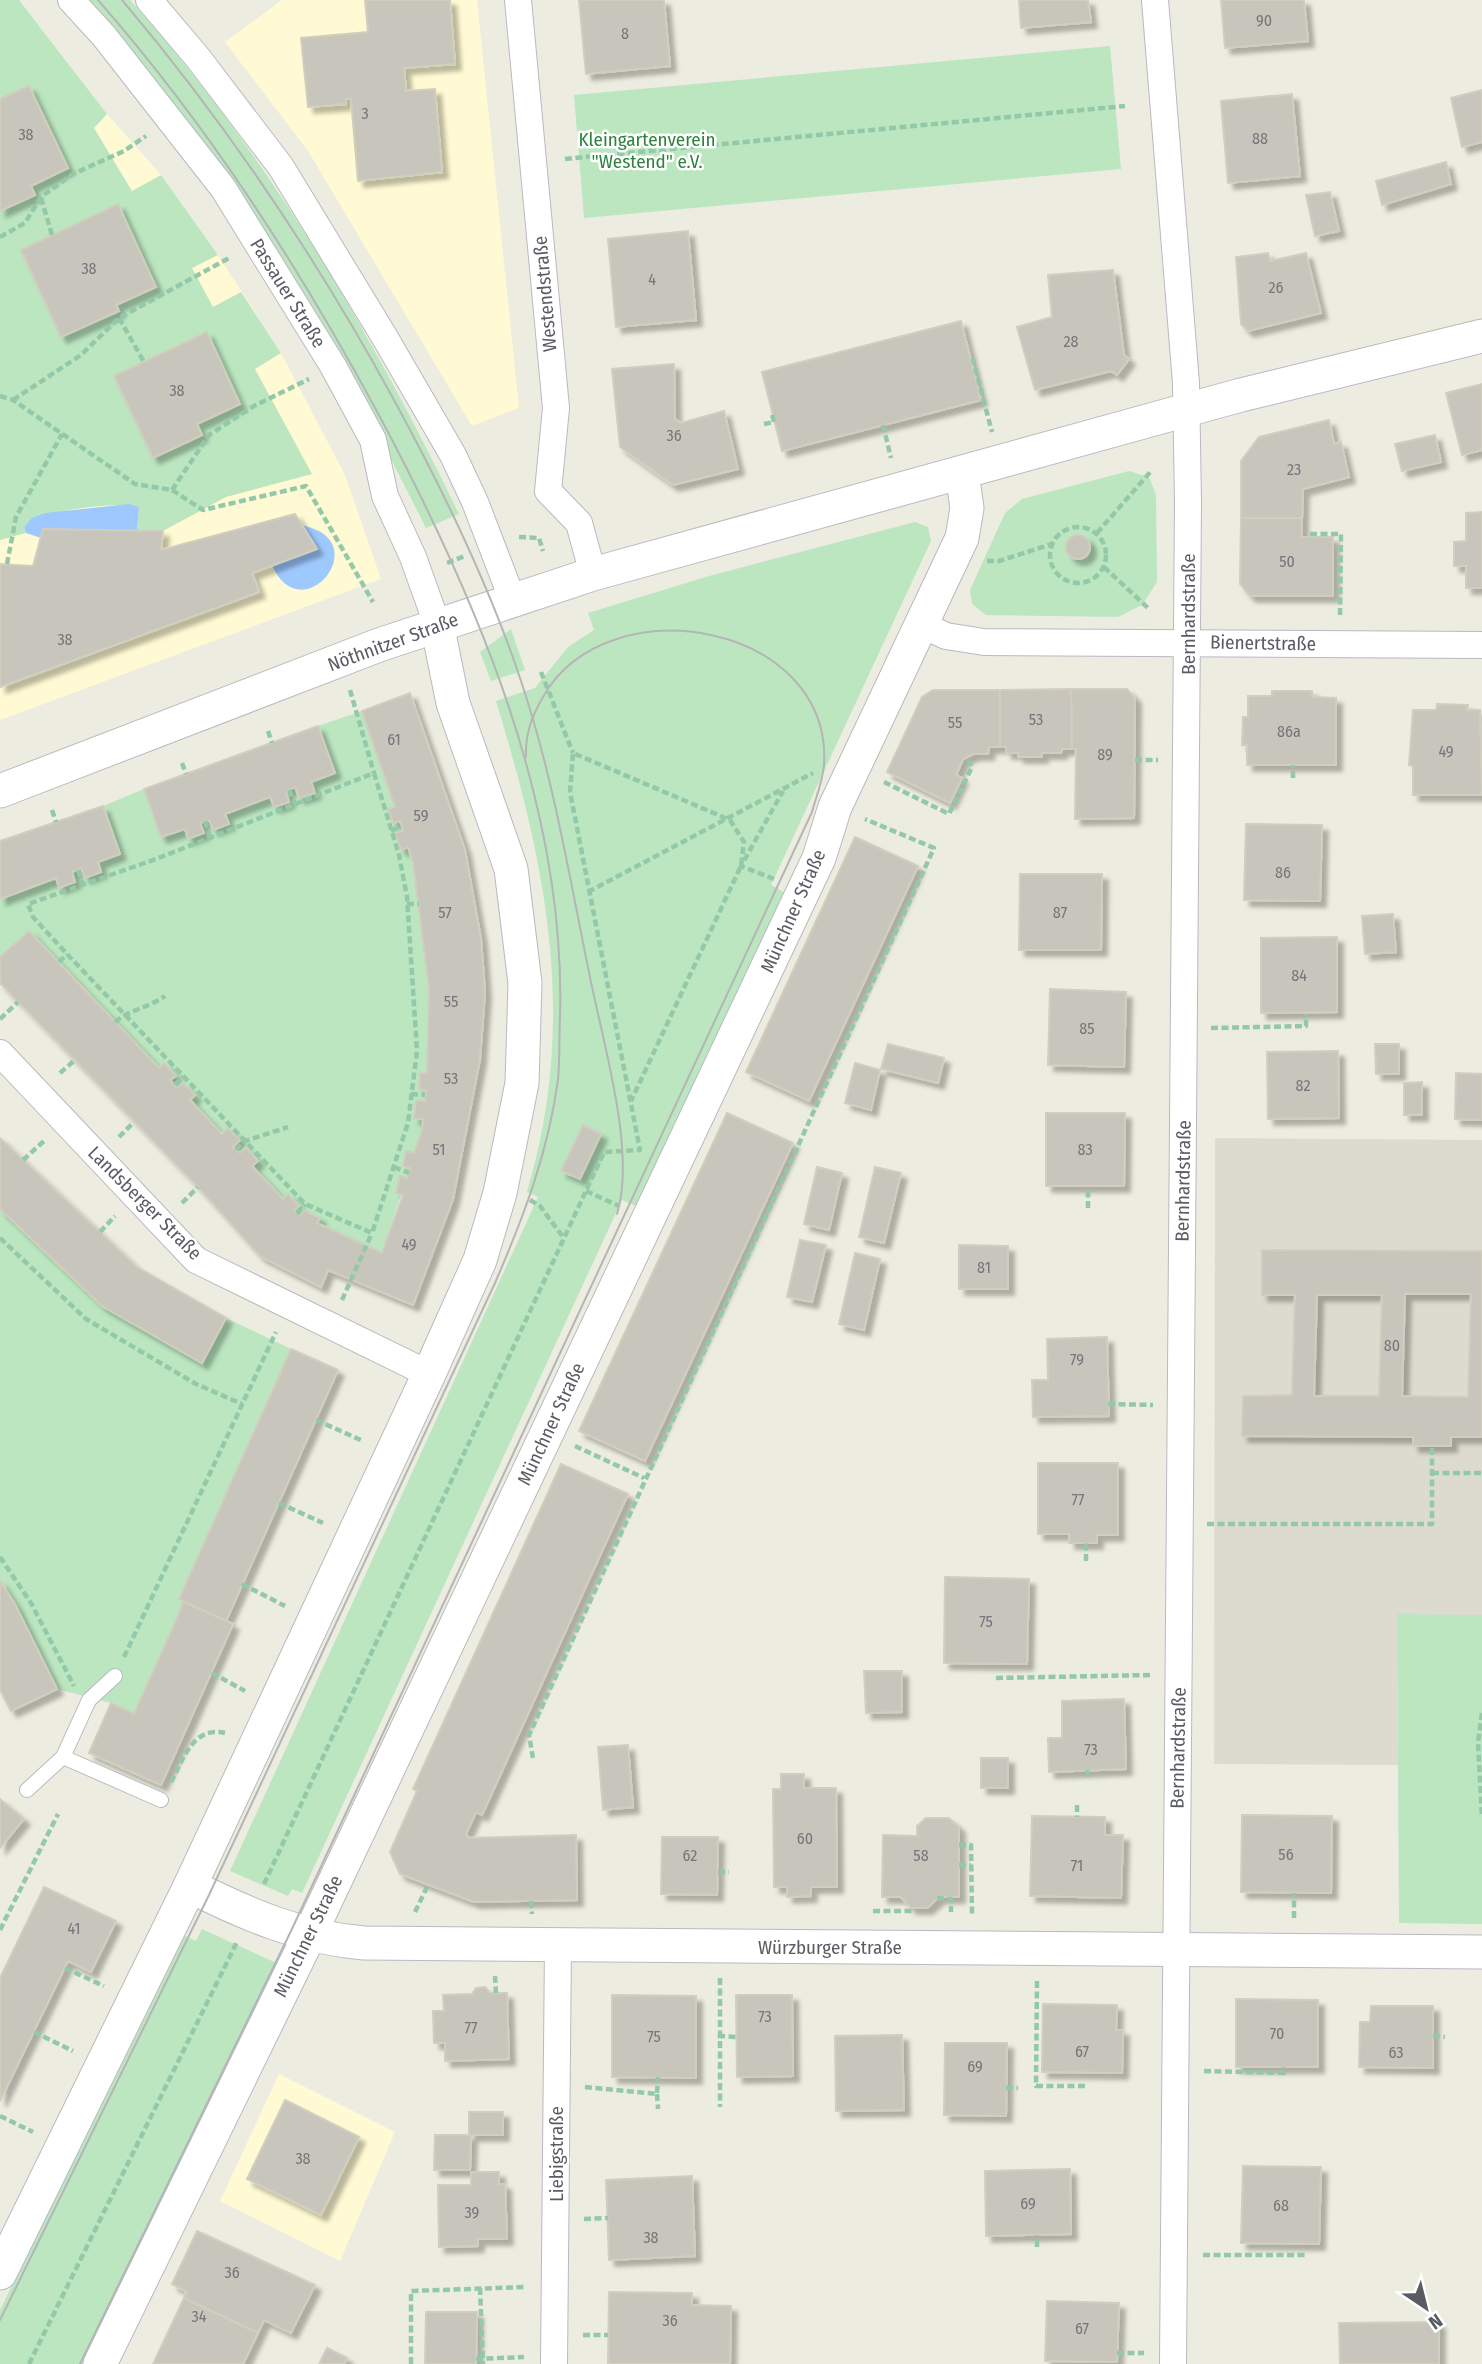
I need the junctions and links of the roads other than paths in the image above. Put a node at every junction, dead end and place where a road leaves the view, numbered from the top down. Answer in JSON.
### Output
{"nodes":[{"id":1,"x":71,"y":0,"type":"edge"},
{"id":2,"x":149,"y":0,"type":"edge"},
{"id":3,"x":518,"y":0,"type":"edge"},
{"id":4,"x":1155,"y":0,"type":"edge"},
{"id":5,"x":1482,"y":336,"type":"edge"},
{"id":6,"x":1187,"y":410,"type":"junction"},
{"id":7,"x":961,"y":473,"type":"junction"},
{"id":8,"x":593,"y":574,"type":"junction"},
{"id":9,"x":513,"y":601,"type":"junction"},
{"id":10,"x":437,"y":624,"type":"junction"},
{"id":11,"x":920,"y":624,"type":"junction"},
{"id":12,"x":1188,"y":642,"type":"junction"},
{"id":13,"x":1482,"y":645,"type":"edge"},
{"id":14,"x":0,"y":791,"type":"edge"},
{"id":15,"x":0,"y":1053,"type":"edge"},
{"id":16,"x":429,"y":1374,"type":"junction"},
{"id":17,"x":115,"y":1676,"type":"road end"},
{"id":18,"x":63,"y":1757,"type":"junction"},
{"id":19,"x":27,"y":1790,"type":"dead end"},
{"id":20,"x":161,"y":1800,"type":"road end"},
{"id":21,"x":190,"y":1886,"type":"junction"},
{"id":22,"x":309,"y":1936,"type":"junction"},
{"id":23,"x":558,"y":1944,"type":"junction"},
{"id":24,"x":1177,"y":1949,"type":"junction"},
{"id":25,"x":1482,"y":1952,"type":"edge"},
{"id":26,"x":0,"y":2273,"type":"edge"},
{"id":27,"x":100,"y":2364,"type":"edge"},
{"id":28,"x":554,"y":2364,"type":"edge"},
{"id":29,"x":1173,"y":2364,"type":"edge"}],
"edges":[{"from":1,"to":10,"type":"street","name":"Passauer Straße"},
{"from":2,"to":9,"type":"street"},
{"from":3,"to":8,"type":"street","name":"Westendstraße"},
{"from":4,"to":6,"type":"street","name":"Bernhardstraße"},
{"from":5,"to":6,"type":"street","name":"Nöthnitzer Straße"},
{"from":6,"to":7,"type":"street","name":"Nöthnitzer Straße"},
{"from":6,"to":12,"type":"street","name":"Bernhardstraße"},
{"from":7,"to":8,"type":"street","name":"Nöthnitzer Straße"},
{"from":7,"to":11,"type":"street","name":"Münchner Straße"},
{"from":8,"to":9,"type":"street","name":"Nöthnitzer Straße"},
{"from":9,"to":10,"type":"street","name":"Nöthnitzer Straße"},
{"from":10,"to":14,"type":"street","name":"Nöthnitzer Straße"},
{"from":10,"to":16,"type":"street"},
{"from":11,"to":12,"type":"street","name":"Bienertstraße"},
{"from":11,"to":22,"type":"street","name":"Münchner Straße"},
{"from":12,"to":13,"type":"street","name":"Bienertstraße"},
{"from":12,"to":24,"type":"street","name":"Bernhardstraße"},
{"from":15,"to":16,"type":"street","name":"Landsberger Straße"},
{"from":16,"to":21,"type":"street"},
{"from":17,"to":18,"type":"lane"},
{"from":18,"to":19,"type":"lane"},
{"from":18,"to":20,"type":"lane"},
{"from":21,"to":22,"type":"street","name":"Würzburger Straße"},
{"from":21,"to":26,"type":"street"},
{"from":22,"to":23,"type":"street","name":"Würzburger Straße"},
{"from":22,"to":27,"type":"street","name":"Münchner Straße"},
{"from":23,"to":24,"type":"street","name":"Würzburger Straße"},
{"from":23,"to":28,"type":"street","name":"Liebigstraße"},
{"from":24,"to":25,"type":"street","name":"Würzburger Straße"},
{"from":24,"to":29,"type":"street","name":"Bernhardstraße"}]}
